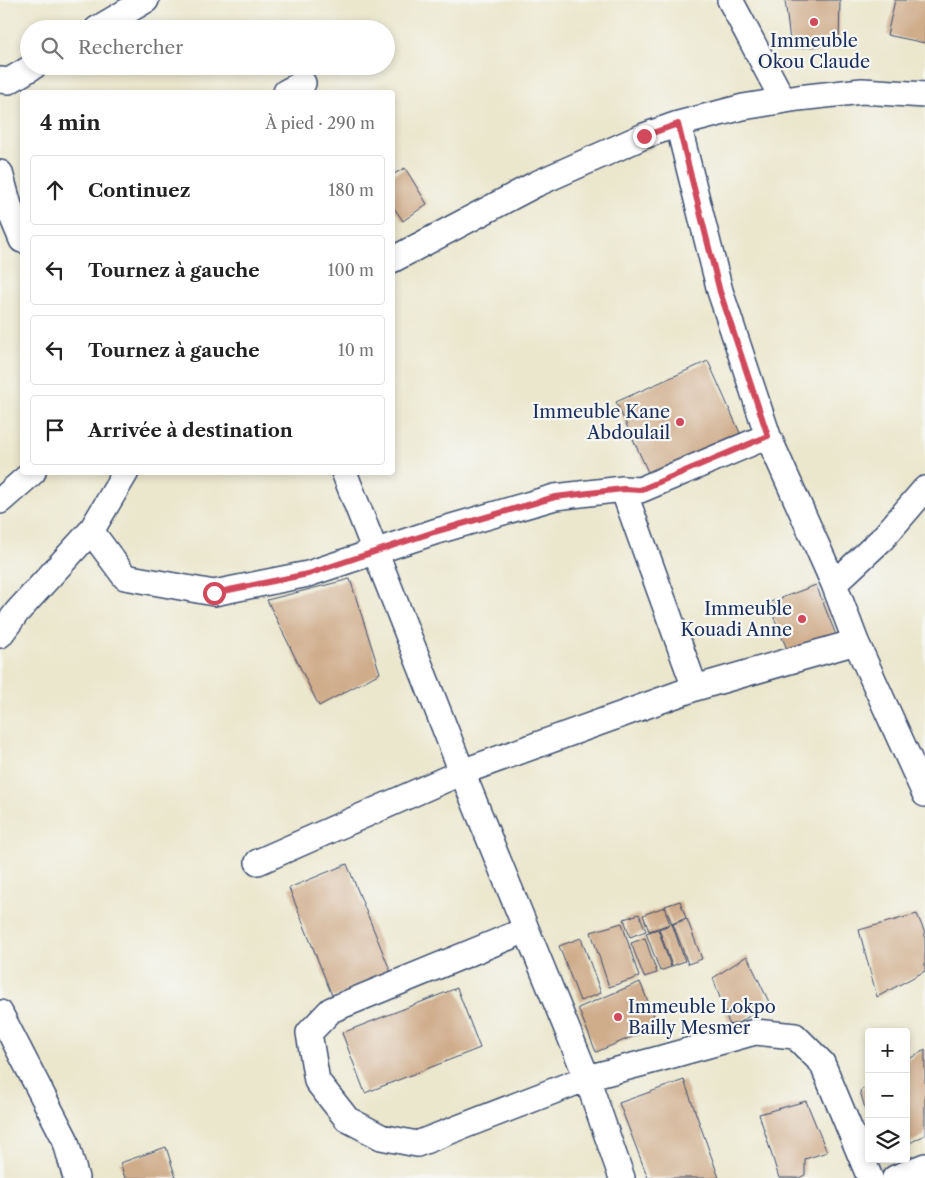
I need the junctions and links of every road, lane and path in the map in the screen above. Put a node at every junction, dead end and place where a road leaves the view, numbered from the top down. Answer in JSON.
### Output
{"nodes":[{"id":1,"x":146,"y":0,"type":"edge"},
{"id":2,"x":730,"y":0,"type":"edge"},
{"id":3,"x":112,"y":20,"type":"edge"},
{"id":4,"x":20,"y":74,"type":"edge"},
{"id":5,"x":0,"y":80,"type":"edge"},
{"id":6,"x":925,"y":95,"type":"edge"},
{"id":7,"x":783,"y":100,"type":"junction"},
{"id":8,"x":678,"y":124,"type":"junction"},
{"id":9,"x":0,"y":173,"type":"edge"},
{"id":10,"x":20,"y":235,"type":"edge"},
{"id":11,"x":395,"y":258,"type":"edge"},
{"id":12,"x":768,"y":436,"type":"junction"},
{"id":13,"x":29,"y":475,"type":"edge"},
{"id":14,"x":124,"y":475,"type":"edge"},
{"id":15,"x":345,"y":475,"type":"edge"},
{"id":16,"x":623,"y":489,"type":"junction"},
{"id":17,"x":925,"y":489,"type":"edge"},
{"id":18,"x":0,"y":500,"type":"edge"},
{"id":19,"x":91,"y":532,"type":"junction"},
{"id":20,"x":375,"y":553,"type":"junction"},
{"id":21,"x":834,"y":584,"type":"junction"},
{"id":22,"x":0,"y":635,"type":"edge"},
{"id":23,"x":856,"y":642,"type":"junction"},
{"id":24,"x":695,"y":688,"type":"junction"},
{"id":25,"x":462,"y":772,"type":"junction"},
{"id":26,"x":925,"y":794,"type":"edge"},
{"id":27,"x":258,"y":862,"type":"dead end"},
{"id":28,"x":526,"y":930,"type":"junction"},
{"id":29,"x":0,"y":1013,"type":"edge"},
{"id":30,"x":587,"y":1078,"type":"junction"},
{"id":31,"x":925,"y":1166,"type":"edge"},
{"id":32,"x":76,"y":1178,"type":"edge"},
{"id":33,"x":622,"y":1178,"type":"edge"},
{"id":34,"x":870,"y":1178,"type":"edge"},
{"id":35,"x":895,"y":1178,"type":"edge"}],
"edges":[{"from":1,"to":3,"type":"street"},
{"from":2,"to":7,"type":"street"},
{"from":4,"to":5,"type":"street"},
{"from":6,"to":7,"type":"street"},
{"from":7,"to":8,"type":"street"},
{"from":8,"to":11,"type":"street"},
{"from":8,"to":12,"type":"street"},
{"from":9,"to":10,"type":"street"},
{"from":12,"to":16,"type":"street"},
{"from":12,"to":21,"type":"street"},
{"from":13,"to":18,"type":"street"},
{"from":14,"to":19,"type":"street"},
{"from":15,"to":20,"type":"street"},
{"from":16,"to":20,"type":"street"},
{"from":16,"to":24,"type":"street"},
{"from":17,"to":21,"type":"street"},
{"from":19,"to":20,"type":"street"},
{"from":19,"to":22,"type":"street"},
{"from":20,"to":25,"type":"street"},
{"from":21,"to":23,"type":"street"},
{"from":23,"to":24,"type":"street"},
{"from":23,"to":26,"type":"street"},
{"from":24,"to":25,"type":"street"},
{"from":25,"to":27,"type":"street"},
{"from":25,"to":28,"type":"street"},
{"from":28,"to":30,"type":"street"},
{"from":28,"to":30,"type":"street"},
{"from":29,"to":32,"type":"street"},
{"from":30,"to":33,"type":"street"},
{"from":30,"to":34,"type":"street"},
{"from":31,"to":35,"type":"street"}]}
